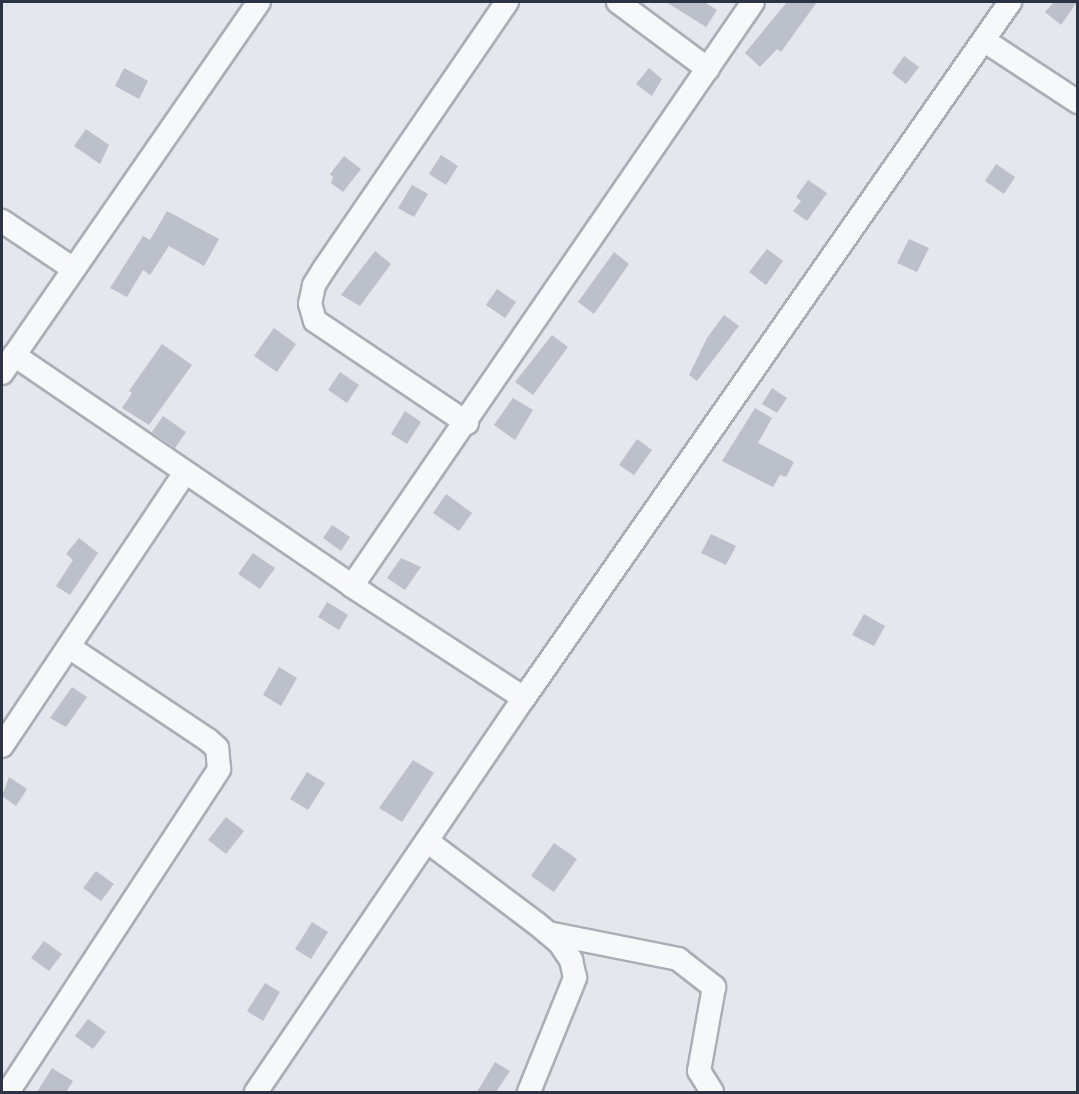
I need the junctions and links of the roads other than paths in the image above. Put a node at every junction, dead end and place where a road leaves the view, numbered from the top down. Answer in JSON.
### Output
{"nodes":[{"id":1,"x":259,"y":2,"type":"edge"},
{"id":2,"x":507,"y":2,"type":"edge"},
{"id":3,"x":618,"y":2,"type":"edge"},
{"id":4,"x":753,"y":2,"type":"edge"},
{"id":5,"x":1010,"y":2,"type":"edge"},
{"id":6,"x":985,"y":41,"type":"junction"},
{"id":7,"x":708,"y":69,"type":"junction"},
{"id":8,"x":1077,"y":102,"type":"edge"},
{"id":9,"x":2,"y":221,"type":"edge"},
{"id":10,"x":72,"y":268,"type":"junction"},
{"id":11,"x":8,"y":364,"type":"edge"},
{"id":12,"x":467,"y":423,"type":"junction"},
{"id":13,"x":185,"y":473,"type":"junction"},
{"id":14,"x":352,"y":586,"type":"junction"},
{"id":15,"x":69,"y":647,"type":"junction"},
{"id":16,"x":524,"y":698,"type":"junction"},
{"id":17,"x":2,"y":746,"type":"edge"},
{"id":18,"x":427,"y":841,"type":"junction"},
{"id":19,"x":548,"y":933,"type":"junction"},
{"id":20,"x":8,"y":1092,"type":"edge"},
{"id":21,"x":256,"y":1092,"type":"edge"},
{"id":22,"x":529,"y":1092,"type":"edge"},
{"id":23,"x":712,"y":1092,"type":"edge"}],
"edges":[{"from":1,"to":10,"type":"street"},
{"from":2,"to":12,"type":"street"},
{"from":3,"to":7,"type":"street"},
{"from":4,"to":7,"type":"street"},
{"from":5,"to":6,"type":"street"},
{"from":6,"to":8,"type":"street"},
{"from":6,"to":16,"type":"street"},
{"from":7,"to":12,"type":"street"},
{"from":9,"to":10,"type":"street"},
{"from":10,"to":11,"type":"street"},
{"from":11,"to":13,"type":"street"},
{"from":12,"to":14,"type":"street"},
{"from":13,"to":14,"type":"street"},
{"from":13,"to":15,"type":"street"},
{"from":14,"to":16,"type":"street"},
{"from":15,"to":17,"type":"street"},
{"from":15,"to":20,"type":"street"},
{"from":16,"to":18,"type":"street"},
{"from":18,"to":19,"type":"street"},
{"from":18,"to":21,"type":"street"},
{"from":19,"to":22,"type":"street"},
{"from":19,"to":23,"type":"street"}]}
